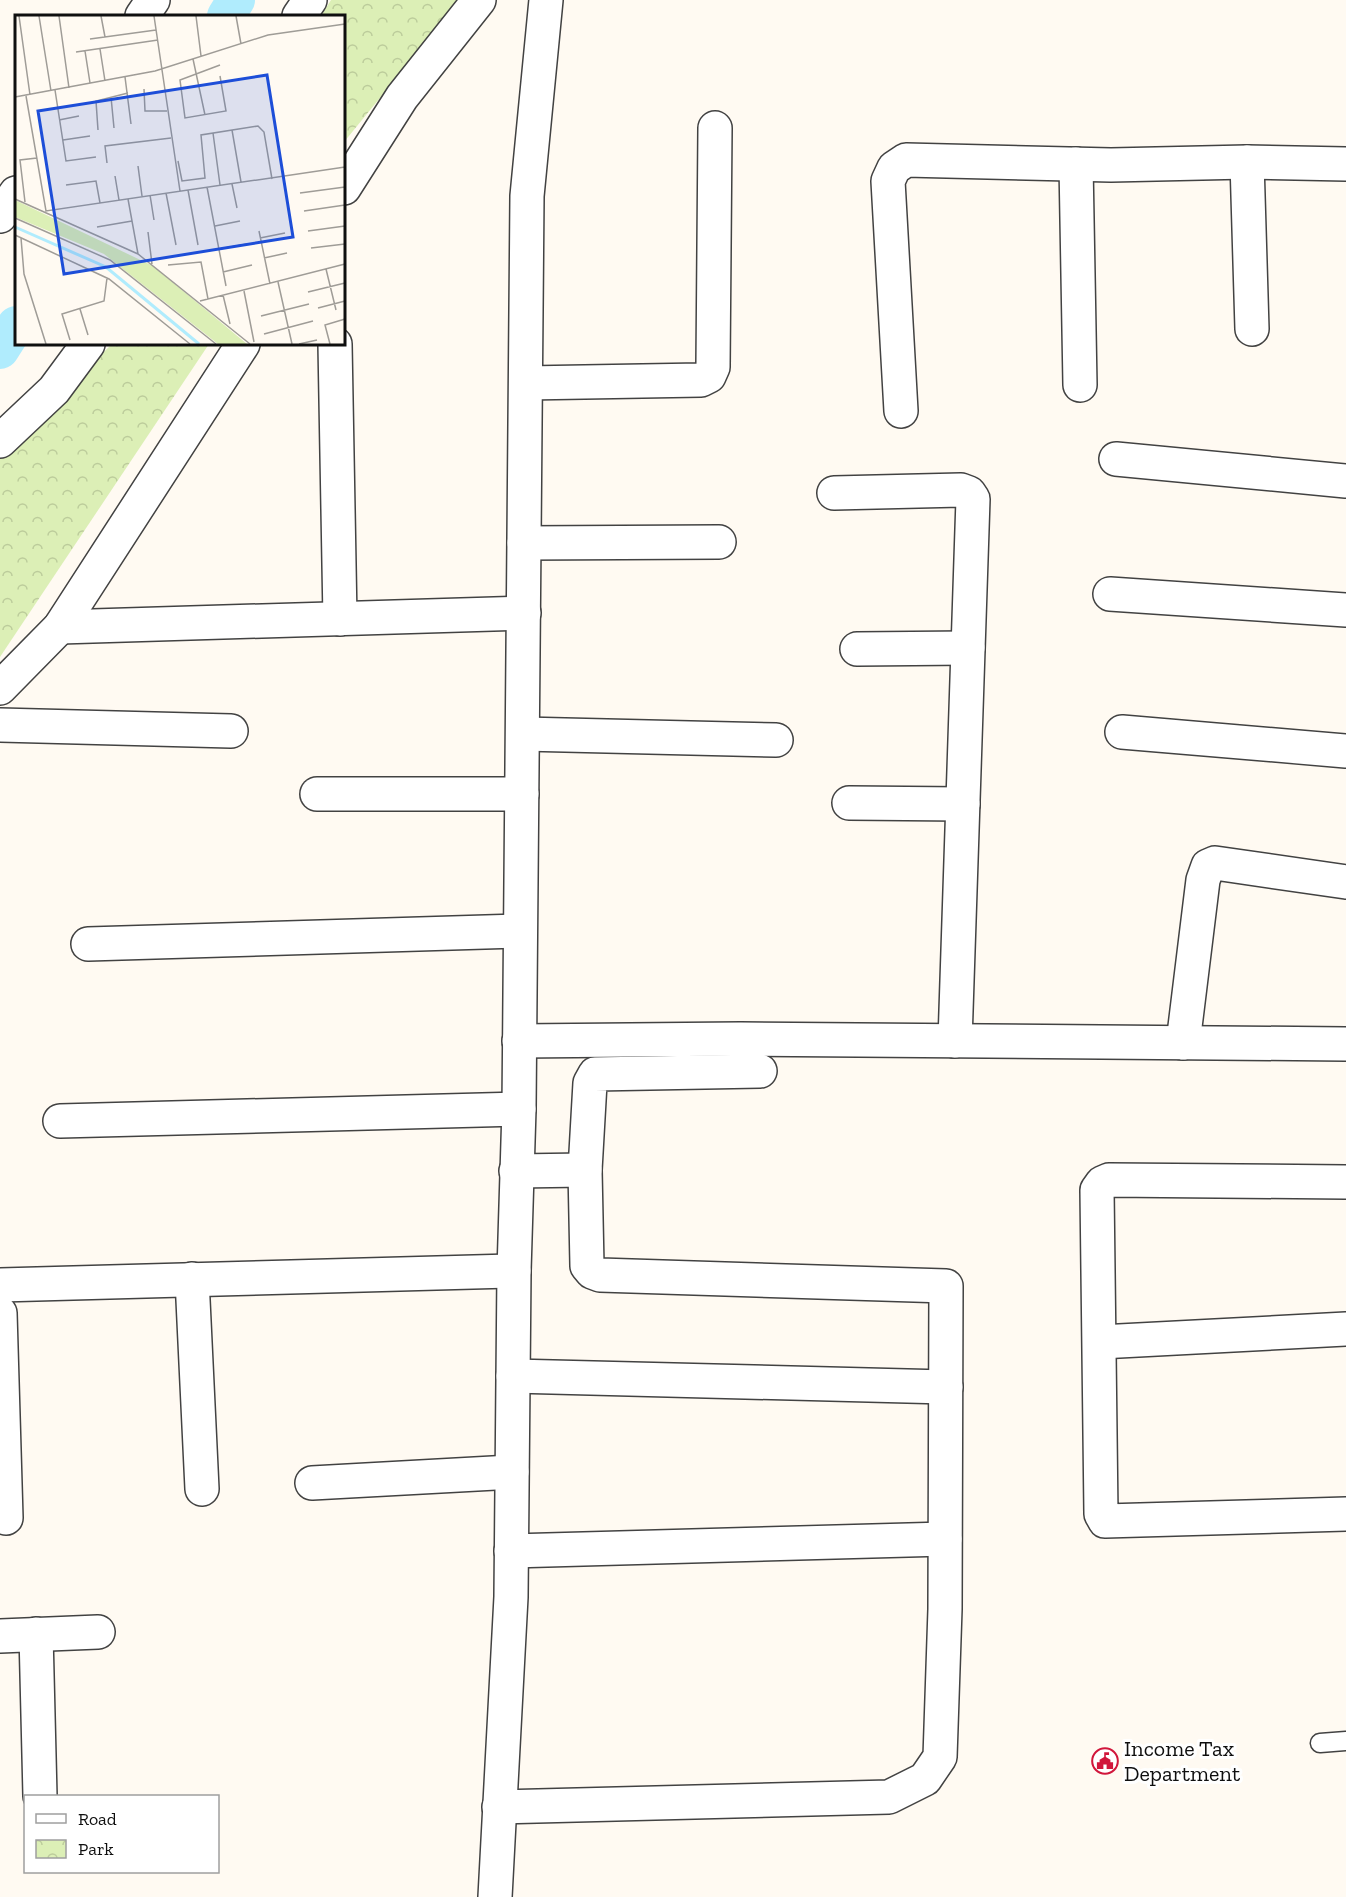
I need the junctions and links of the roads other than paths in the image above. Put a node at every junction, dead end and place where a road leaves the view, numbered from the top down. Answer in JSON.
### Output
{"nodes":[{"id":1,"x":153,"y":0,"type":"edge"},
{"id":2,"x":310,"y":0,"type":"edge"},
{"id":3,"x":479,"y":0,"type":"edge"},
{"id":4,"x":546,"y":0,"type":"edge"},
{"id":5,"x":143,"y":15,"type":"edge"},
{"id":6,"x":300,"y":15,"type":"edge"},
{"id":7,"x":715,"y":128,"type":"dead end"},
{"id":8,"x":1247,"y":162,"type":"junction"},
{"id":9,"x":1076,"y":164,"type":"junction"},
{"id":10,"x":1346,"y":164,"type":"edge"},
{"id":11,"x":345,"y":186,"type":"edge"},
{"id":12,"x":15,"y":194,"type":"edge"},
{"id":13,"x":0,"y":216,"type":"edge"},
{"id":14,"x":1252,"y":329,"type":"dead end"},
{"id":15,"x":87,"y":345,"type":"edge"},
{"id":16,"x":242,"y":345,"type":"edge"},
{"id":17,"x":334,"y":345,"type":"edge"},
{"id":18,"x":526,"y":383,"type":"junction"},
{"id":19,"x":1080,"y":385,"type":"dead end"},
{"id":20,"x":901,"y":411,"type":"dead end"},
{"id":21,"x":0,"y":441,"type":"edge"},
{"id":22,"x":1116,"y":459,"type":"dead end"},
{"id":23,"x":1346,"y":481,"type":"edge"},
{"id":24,"x":834,"y":493,"type":"dead end"},
{"id":25,"x":719,"y":542,"type":"dead end"},
{"id":26,"x":524,"y":543,"type":"junction"},
{"id":27,"x":1110,"y":594,"type":"dead end"},
{"id":28,"x":1346,"y":610,"type":"edge"},
{"id":29,"x":524,"y":613,"type":"junction"},
{"id":30,"x":340,"y":619,"type":"junction"},
{"id":31,"x":60,"y":627,"type":"junction"},
{"id":32,"x":968,"y":648,"type":"junction"},
{"id":33,"x":858,"y":649,"type":"dead end"},
{"id":34,"x":0,"y":688,"type":"edge"},
{"id":35,"x":0,"y":725,"type":"edge"},
{"id":36,"x":231,"y":731,"type":"dead end"},
{"id":37,"x":1122,"y":732,"type":"dead end"},
{"id":38,"x":523,"y":734,"type":"junction"},
{"id":39,"x":777,"y":740,"type":"dead end"},
{"id":40,"x":1346,"y":751,"type":"edge"},
{"id":41,"x":317,"y":794,"type":"dead end"},
{"id":42,"x":522,"y":794,"type":"junction"},
{"id":43,"x":849,"y":803,"type":"dead end"},
{"id":44,"x":963,"y":804,"type":"junction"},
{"id":45,"x":1346,"y":882,"type":"edge"},
{"id":46,"x":520,"y":932,"type":"junction"},
{"id":47,"x":88,"y":944,"type":"dead end"},
{"id":48,"x":519,"y":1041,"type":"junction"},
{"id":49,"x":954,"y":1041,"type":"junction"},
{"id":50,"x":1184,"y":1043,"type":"junction"},
{"id":51,"x":1346,"y":1044,"type":"edge"},
{"id":52,"x":760,"y":1071,"type":"dead end"},
{"id":53,"x":519,"y":1109,"type":"junction"},
{"id":54,"x":60,"y":1121,"type":"dead end"},
{"id":55,"x":585,"y":1170,"type":"junction"},
{"id":56,"x":516,"y":1171,"type":"junction"},
{"id":57,"x":1346,"y":1182,"type":"edge"},
{"id":58,"x":514,"y":1271,"type":"junction"},
{"id":59,"x":192,"y":1279,"type":"junction"},
{"id":60,"x":0,"y":1285,"type":"edge"},
{"id":61,"x":0,"y":1313,"type":"edge"},
{"id":62,"x":1346,"y":1329,"type":"edge"},
{"id":63,"x":1100,"y":1342,"type":"junction"},
{"id":64,"x":513,"y":1376,"type":"junction"},
{"id":65,"x":946,"y":1387,"type":"junction"},
{"id":66,"x":512,"y":1473,"type":"junction"},
{"id":67,"x":312,"y":1483,"type":"dead end"},
{"id":68,"x":202,"y":1489,"type":"dead end"},
{"id":69,"x":1346,"y":1514,"type":"edge"},
{"id":70,"x":6,"y":1518,"type":"dead end"},
{"id":71,"x":945,"y":1539,"type":"junction"},
{"id":72,"x":511,"y":1551,"type":"junction"},
{"id":73,"x":98,"y":1632,"type":"dead end"},
{"id":74,"x":36,"y":1634,"type":"junction"},
{"id":75,"x":0,"y":1635,"type":"edge"},
{"id":76,"x":1346,"y":1741,"type":"edge"},
{"id":77,"x":1320,"y":1743,"type":"dead end"},
{"id":78,"x":40,"y":1795,"type":"edge"},
{"id":79,"x":499,"y":1807,"type":"junction"},
{"id":80,"x":495,"y":1897,"type":"edge"}],
"edges":[{"from":1,"to":5,"type":"street"},
{"from":2,"to":6,"type":"street"},
{"from":3,"to":11,"type":"street"},
{"from":4,"to":18,"type":"street"},
{"from":7,"to":18,"type":"street"},
{"from":8,"to":9,"type":"street"},
{"from":8,"to":10,"type":"street"},
{"from":8,"to":14,"type":"street"},
{"from":9,"to":19,"type":"street"},
{"from":9,"to":20,"type":"street"},
{"from":12,"to":13,"type":"street"},
{"from":15,"to":21,"type":"street"},
{"from":16,"to":31,"type":"street"},
{"from":17,"to":30,"type":"street"},
{"from":18,"to":26,"type":"street"},
{"from":22,"to":23,"type":"street"},
{"from":24,"to":32,"type":"street"},
{"from":25,"to":26,"type":"street"},
{"from":26,"to":29,"type":"street"},
{"from":27,"to":28,"type":"street"},
{"from":29,"to":30,"type":"street"},
{"from":29,"to":38,"type":"street"},
{"from":30,"to":31,"type":"street"},
{"from":31,"to":34,"type":"street"},
{"from":32,"to":33,"type":"street"},
{"from":32,"to":44,"type":"street"},
{"from":35,"to":36,"type":"street"},
{"from":37,"to":40,"type":"street"},
{"from":38,"to":39,"type":"street"},
{"from":38,"to":42,"type":"street"},
{"from":41,"to":42,"type":"street"},
{"from":42,"to":46,"type":"street"},
{"from":43,"to":44,"type":"street"},
{"from":44,"to":49,"type":"street"},
{"from":45,"to":50,"type":"street"},
{"from":46,"to":47,"type":"street"},
{"from":46,"to":48,"type":"street"},
{"from":48,"to":49,"type":"street"},
{"from":48,"to":53,"type":"street"},
{"from":49,"to":50,"type":"street"},
{"from":50,"to":51,"type":"street"},
{"from":52,"to":55,"type":"street"},
{"from":53,"to":54,"type":"street"},
{"from":53,"to":56,"type":"street"},
{"from":55,"to":56,"type":"street"},
{"from":55,"to":65,"type":"street"},
{"from":56,"to":58,"type":"street"},
{"from":57,"to":63,"type":"street"},
{"from":58,"to":59,"type":"street"},
{"from":58,"to":64,"type":"street"},
{"from":59,"to":60,"type":"street"},
{"from":59,"to":68,"type":"street"},
{"from":61,"to":70,"type":"street"},
{"from":62,"to":63,"type":"street"},
{"from":63,"to":69,"type":"street"},
{"from":64,"to":65,"type":"street"},
{"from":64,"to":66,"type":"street"},
{"from":65,"to":71,"type":"street"},
{"from":66,"to":67,"type":"street"},
{"from":66,"to":72,"type":"street"},
{"from":71,"to":72,"type":"street"},
{"from":71,"to":79,"type":"street"},
{"from":72,"to":79,"type":"street"},
{"from":73,"to":74,"type":"street"},
{"from":74,"to":75,"type":"street"},
{"from":74,"to":78,"type":"street"},
{"from":76,"to":77,"type":"lane"},
{"from":79,"to":80,"type":"street"}]}
